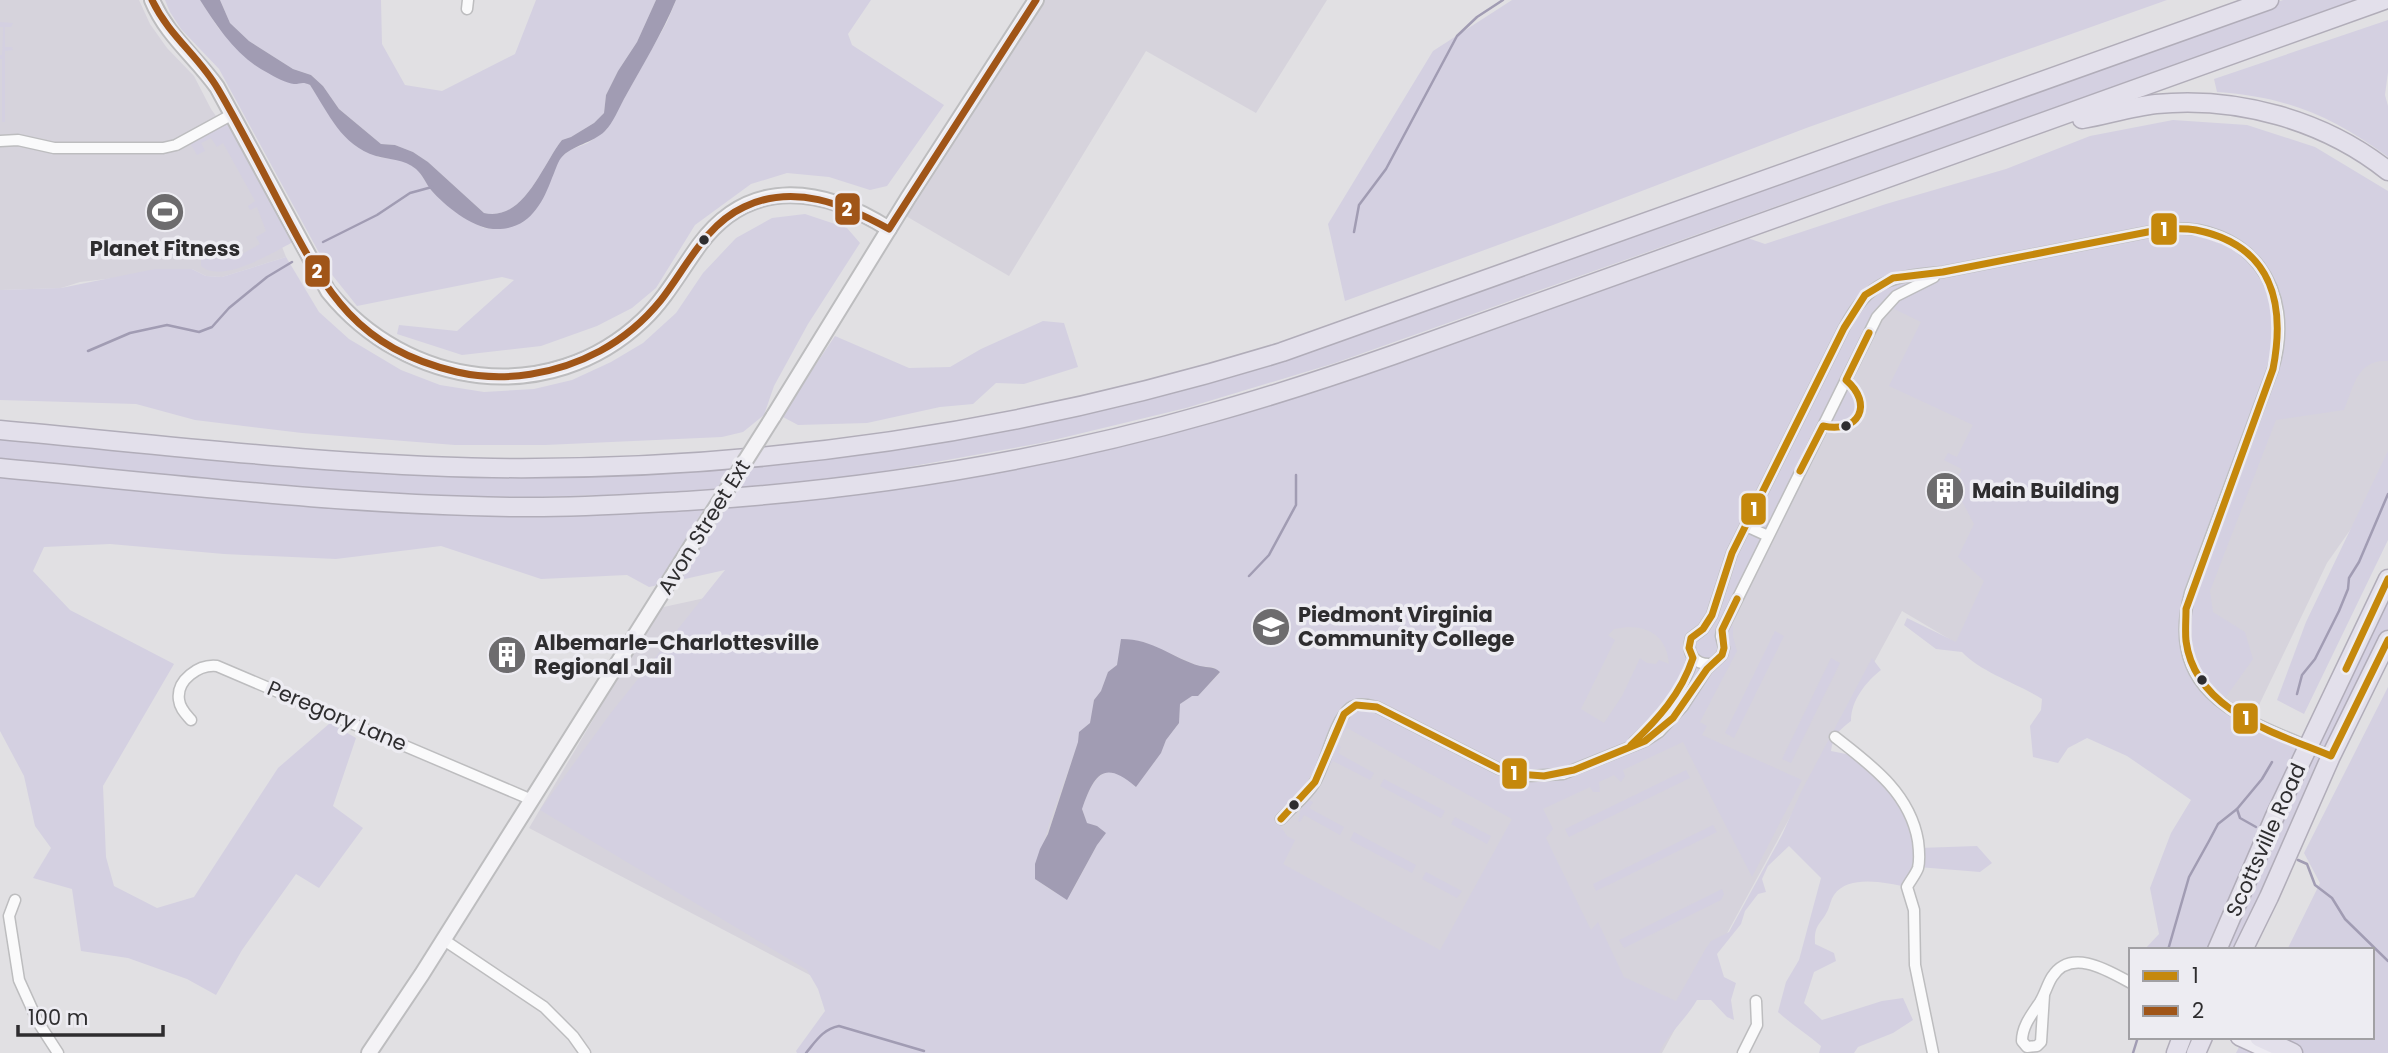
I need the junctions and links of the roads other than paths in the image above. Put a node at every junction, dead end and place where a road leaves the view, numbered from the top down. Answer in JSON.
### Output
{"nodes":[{"id":1,"x":152,"y":0,"type":"edge"},
{"id":2,"x":1036,"y":0,"type":"edge"},
{"id":3,"x":2261,"y":0,"type":"edge"},
{"id":4,"x":2269,"y":0,"type":"edge"},
{"id":5,"x":2385,"y":0,"type":"edge"},
{"id":6,"x":2233,"y":13,"type":"junction"},
{"id":7,"x":231,"y":115,"type":"junction"},
{"id":8,"x":2033,"y":126,"type":"junction"},
{"id":9,"x":0,"y":141,"type":"edge"},
{"id":10,"x":2388,"y":171,"type":"edge"},
{"id":11,"x":889,"y":229,"type":"junction"},
{"id":12,"x":1943,"y":272,"type":"junction"},
{"id":13,"x":0,"y":430,"type":"edge"},
{"id":14,"x":0,"y":468,"type":"edge"},
{"id":15,"x":1746,"y":526,"type":"junction"},
{"id":16,"x":1768,"y":536,"type":"junction"},
{"id":17,"x":2388,"y":579,"type":"edge"},
{"id":18,"x":1703,"y":629,"type":"junction"},
{"id":19,"x":1721,"y":636,"type":"junction"},
{"id":20,"x":2388,"y":640,"type":"edge"},
{"id":21,"x":1693,"y":658,"type":"junction"},
{"id":22,"x":1711,"y":664,"type":"junction"},
{"id":23,"x":191,"y":720,"type":"dead end"},
{"id":24,"x":1835,"y":737,"type":"dead end"},
{"id":25,"x":1631,"y":745,"type":"junction"},
{"id":26,"x":2309,"y":746,"type":"junction"},
{"id":27,"x":2331,"y":756,"type":"junction"},
{"id":28,"x":532,"y":800,"type":"junction"},
{"id":29,"x":1281,"y":819,"type":"dead end"},
{"id":30,"x":2270,"y":897,"type":"junction"},
{"id":31,"x":15,"y":900,"type":"dead end"},
{"id":32,"x":444,"y":940,"type":"junction"},
{"id":33,"x":2218,"y":948,"type":"edge"},
{"id":34,"x":2244,"y":948,"type":"edge"},
{"id":35,"x":2250,"y":948,"type":"edge"},
{"id":36,"x":2129,"y":982,"type":"edge"},
{"id":37,"x":2044,"y":995,"type":"junction"},
{"id":38,"x":1756,"y":1001,"type":"dead end"},
{"id":39,"x":2243,"y":1039,"type":"edge"},
{"id":40,"x":2263,"y":1039,"type":"edge"},
{"id":41,"x":58,"y":1053,"type":"edge"},
{"id":42,"x":369,"y":1053,"type":"edge"},
{"id":43,"x":585,"y":1053,"type":"edge"},
{"id":44,"x":1743,"y":1053,"type":"edge"},
{"id":45,"x":1933,"y":1053,"type":"edge"},
{"id":46,"x":2274,"y":1053,"type":"edge"},
{"id":47,"x":2294,"y":1053,"type":"edge"}],
"edges":[{"from":1,"to":7,"type":"main road"},
{"from":2,"to":11,"type":"main road","name":"Avon Street Ext"},
{"from":3,"to":6,"type":"highway"},
{"from":4,"to":6,"type":"highway"},
{"from":5,"to":8,"type":"highway"},
{"from":6,"to":13,"type":"highway"},
{"from":7,"to":9,"type":"street"},
{"from":7,"to":11,"type":"main road"},
{"from":8,"to":10,"type":"highway"},
{"from":8,"to":14,"type":"highway"},
{"from":11,"to":28,"type":"main road","name":"Avon Street Ext","bridge":true},
{"from":12,"to":15,"type":"street"},
{"from":12,"to":16,"type":"street"},
{"from":12,"to":26,"type":"street"},
{"from":15,"to":16,"type":"street"},
{"from":15,"to":18,"type":"street"},
{"from":16,"to":19,"type":"street"},
{"from":17,"to":26,"type":"highway","name":"Scottsville Road"},
{"from":18,"to":19,"type":"street"},
{"from":18,"to":21,"type":"street"},
{"from":19,"to":22,"type":"street"},
{"from":20,"to":27,"type":"highway","name":"Scottsville Road"},
{"from":21,"to":22,"type":"street"},
{"from":21,"to":25,"type":"street"},
{"from":22,"to":25,"type":"street"},
{"from":23,"to":28,"type":"street","name":"Peregory Lane"},
{"from":24,"to":45,"type":"street"},
{"from":25,"to":29,"type":"street"},
{"from":26,"to":27,"type":"street"},
{"from":26,"to":33,"type":"highway","name":"Scottsville Road"},
{"from":27,"to":30,"type":"highway","name":"Scottsville Road"},
{"from":28,"to":32,"type":"main road","name":"Avon Street Ext"},
{"from":30,"to":34,"type":"highway","name":"Scottsville Road"},
{"from":30,"to":35,"type":"highway"},
{"from":31,"to":41,"type":"street"},
{"from":32,"to":42,"type":"main road","name":"Avon Street Ext"},
{"from":32,"to":43,"type":"street"},
{"from":36,"to":37,"type":"street"},
{"from":37,"to":37,"type":"street"},
{"from":38,"to":44,"type":"street"},
{"from":39,"to":46,"type":"main road"},
{"from":40,"to":47,"type":"highway"}]}
